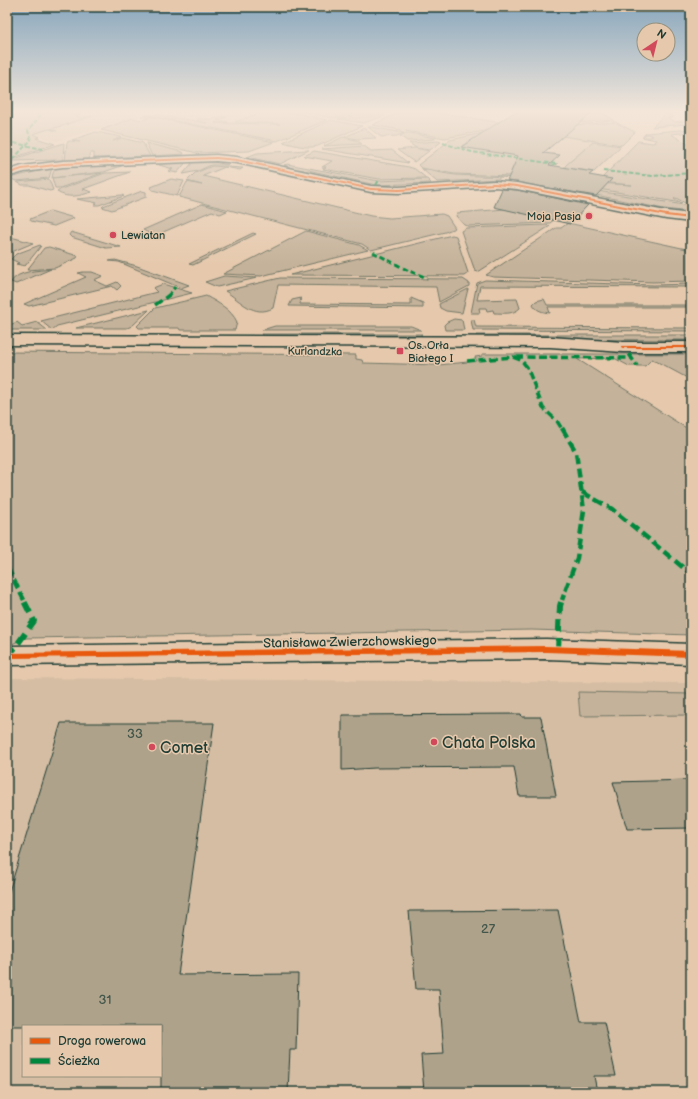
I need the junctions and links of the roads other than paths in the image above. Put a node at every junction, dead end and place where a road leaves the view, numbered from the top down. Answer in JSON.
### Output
{"nodes":[{"id":1,"x":107,"y":162,"type":"edge"},
{"id":2,"x":247,"y":162,"type":"edge"},
{"id":3,"x":7,"y":174,"type":"edge"},
{"id":4,"x":691,"y":218,"type":"edge"},
{"id":5,"x":7,"y":340,"type":"edge"},
{"id":6,"x":623,"y":347,"type":"junction"},
{"id":7,"x":691,"y":347,"type":"edge"},
{"id":8,"x":7,"y":349,"type":"edge"},
{"id":9,"x":691,"y":654,"type":"edge"},
{"id":10,"x":9,"y":656,"type":"dead end"}],
"edges":[{"from":1,"to":3,"type":"street"},
{"from":2,"to":4,"type":"street"},
{"from":5,"to":6,"type":"street","name":"Kurlandzka"},
{"from":6,"to":7,"type":"street","name":"Kurlandzka"},
{"from":6,"to":8,"type":"street","name":"Kurlandzka"},
{"from":9,"to":10,"type":"street","name":"Stanisława Zwierzchowskiego"}]}
